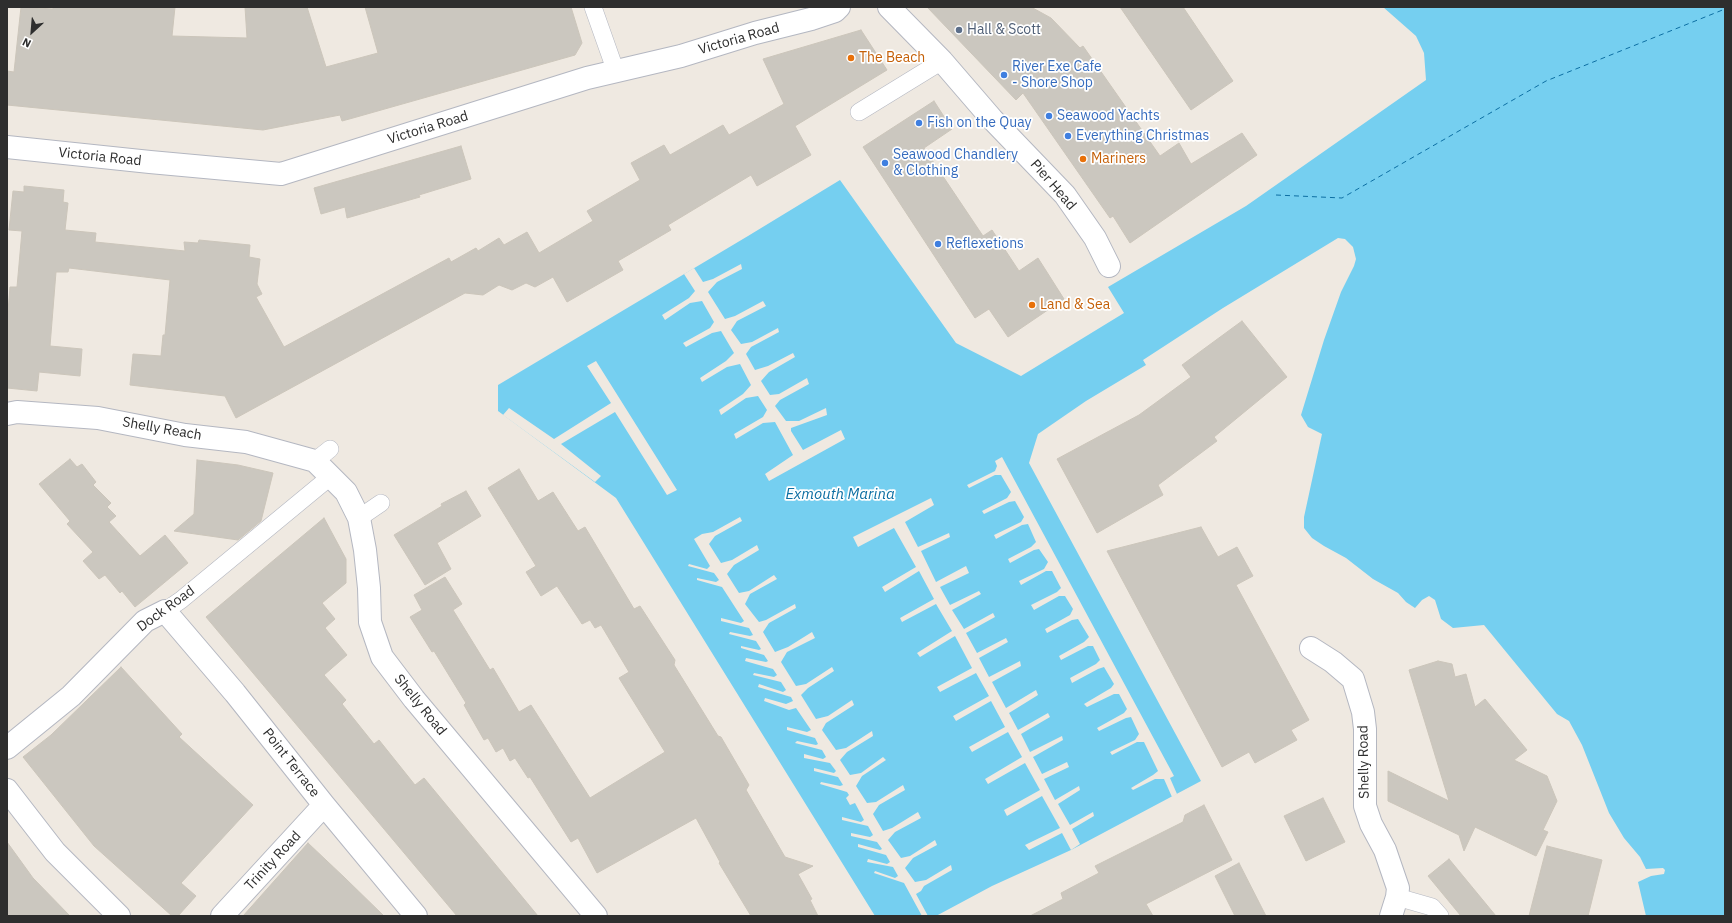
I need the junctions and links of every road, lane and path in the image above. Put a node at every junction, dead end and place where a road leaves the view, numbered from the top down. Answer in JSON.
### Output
{"nodes":[{"id":1,"x":593,"y":7,"type":"edge"},
{"id":2,"x":839,"y":7,"type":"edge"},
{"id":3,"x":890,"y":7,"type":"edge"},
{"id":4,"x":942,"y":61,"type":"junction"},
{"id":5,"x":616,"y":72,"type":"junction"},
{"id":6,"x":859,"y":112,"type":"dead end"},
{"id":7,"x":7,"y":147,"type":"edge"},
{"id":8,"x":1109,"y":266,"type":"dead end"},
{"id":9,"x":7,"y":414,"type":"edge"},
{"id":10,"x":322,"y":455,"type":"joint"},
{"id":11,"x":330,"y":477,"type":"junction"},
{"id":12,"x":381,"y":503,"type":"dead end"},
{"id":13,"x":358,"y":518,"type":"junction"},
{"id":14,"x":165,"y":610,"type":"junction"},
{"id":15,"x":1311,"y":648,"type":"dead end"},
{"id":16,"x":7,"y":748,"type":"edge"},
{"id":17,"x":7,"y":790,"type":"edge"},
{"id":18,"x":324,"y":805,"type":"junction"},
{"id":19,"x":1394,"y":906,"type":"edge"},
{"id":20,"x":119,"y":916,"type":"edge"},
{"id":21,"x":222,"y":916,"type":"edge"},
{"id":22,"x":416,"y":916,"type":"edge"},
{"id":23,"x":596,"y":916,"type":"edge"},
{"id":24,"x":1440,"y":916,"type":"edge"}],
"edges":[{"from":1,"to":5,"type":"lane"},
{"from":2,"to":5,"type":"street","name":"Victoria Road"},
{"from":3,"to":4,"type":"street","name":"Pier Head"},
{"from":4,"to":6,"type":"lane"},
{"from":4,"to":8,"type":"street","name":"Pier Head"},
{"from":5,"to":7,"type":"street","name":"Victoria Road"},
{"from":9,"to":10,"type":"street","name":"Shelly Reach"},
{"from":10,"to":11,"type":"street","name":"Shelly Road"},
{"from":11,"to":13,"type":"street","name":"Shelly Road"},
{"from":11,"to":14,"type":"lane","name":"Dock Road"},
{"from":12,"to":13,"type":"lane"},
{"from":13,"to":23,"type":"street","name":"Shelly Road"},
{"from":14,"to":16,"type":"street","name":"Dock Road"},
{"from":14,"to":18,"type":"street","name":"Point Terrace"},
{"from":15,"to":19,"type":"street","name":"Shelly Road"},
{"from":17,"to":20,"type":"street"},
{"from":18,"to":21,"type":"street","name":"Trinity Road"},
{"from":18,"to":22,"type":"street","name":"Point Terrace"},
{"from":19,"to":24,"type":"lane"}]}
